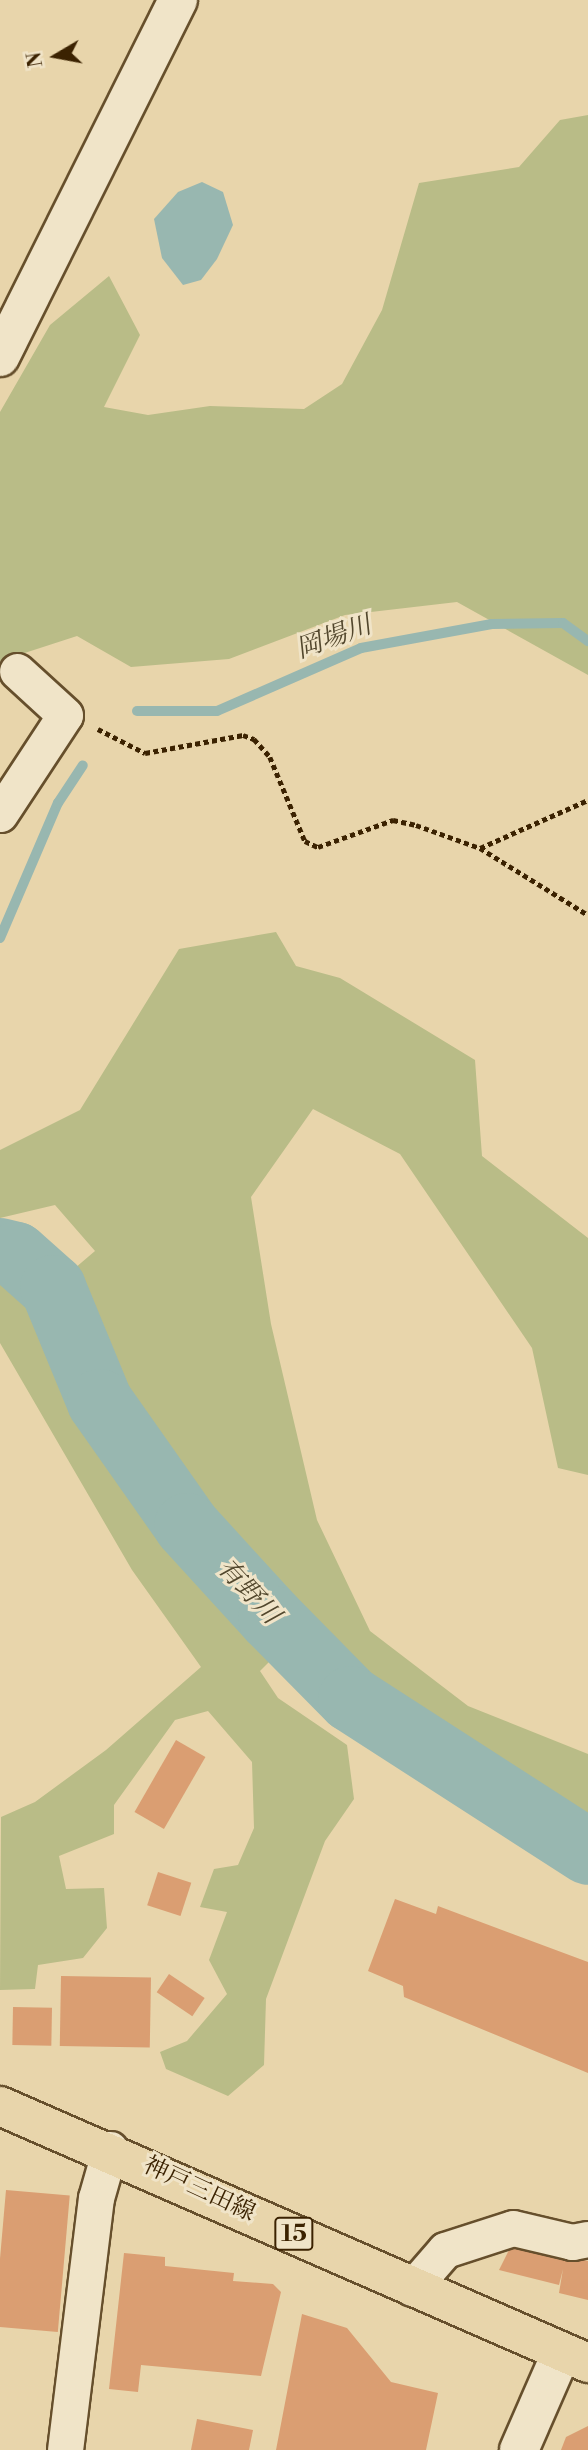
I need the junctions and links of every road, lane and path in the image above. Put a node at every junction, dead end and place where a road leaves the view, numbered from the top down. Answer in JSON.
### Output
{"nodes":[{"id":1,"x":178,"y":0,"type":"edge"},
{"id":2,"x":0,"y":356,"type":"edge"},
{"id":3,"x":17,"y":671,"type":"dead end"},
{"id":4,"x":114,"y":735,"type":"dead end"},
{"id":5,"x":588,"y":800,"type":"edge"},
{"id":6,"x":0,"y":814,"type":"edge"},
{"id":7,"x":480,"y":848,"type":"junction"},
{"id":8,"x":588,"y":915,"type":"edge"},
{"id":9,"x":0,"y":2106,"type":"edge"},
{"id":10,"x":110,"y":2149,"type":"junction"},
{"id":11,"x":588,"y":2239,"type":"edge"},
{"id":12,"x":412,"y":2288,"type":"junction"},
{"id":13,"x":575,"y":2359,"type":"edge"},
{"id":14,"x":65,"y":2450,"type":"edge"},
{"id":15,"x":519,"y":2450,"type":"edge"}],
"edges":[{"from":1,"to":2,"type":"street"},
{"from":3,"to":6,"type":"street"},
{"from":4,"to":7,"type":"path"},
{"from":5,"to":7,"type":"path"},
{"from":7,"to":8,"type":"path"},
{"from":9,"to":10,"type":"main road","name":"神戸三田線","number":"15"},
{"from":10,"to":12,"type":"main road","name":"神戸三田線","number":"15"},
{"from":10,"to":14,"type":"street"},
{"from":11,"to":12,"type":"street"},
{"from":12,"to":13,"type":"main road","name":"神戸三田線","number":"15"},
{"from":13,"to":15,"type":"street"}]}
